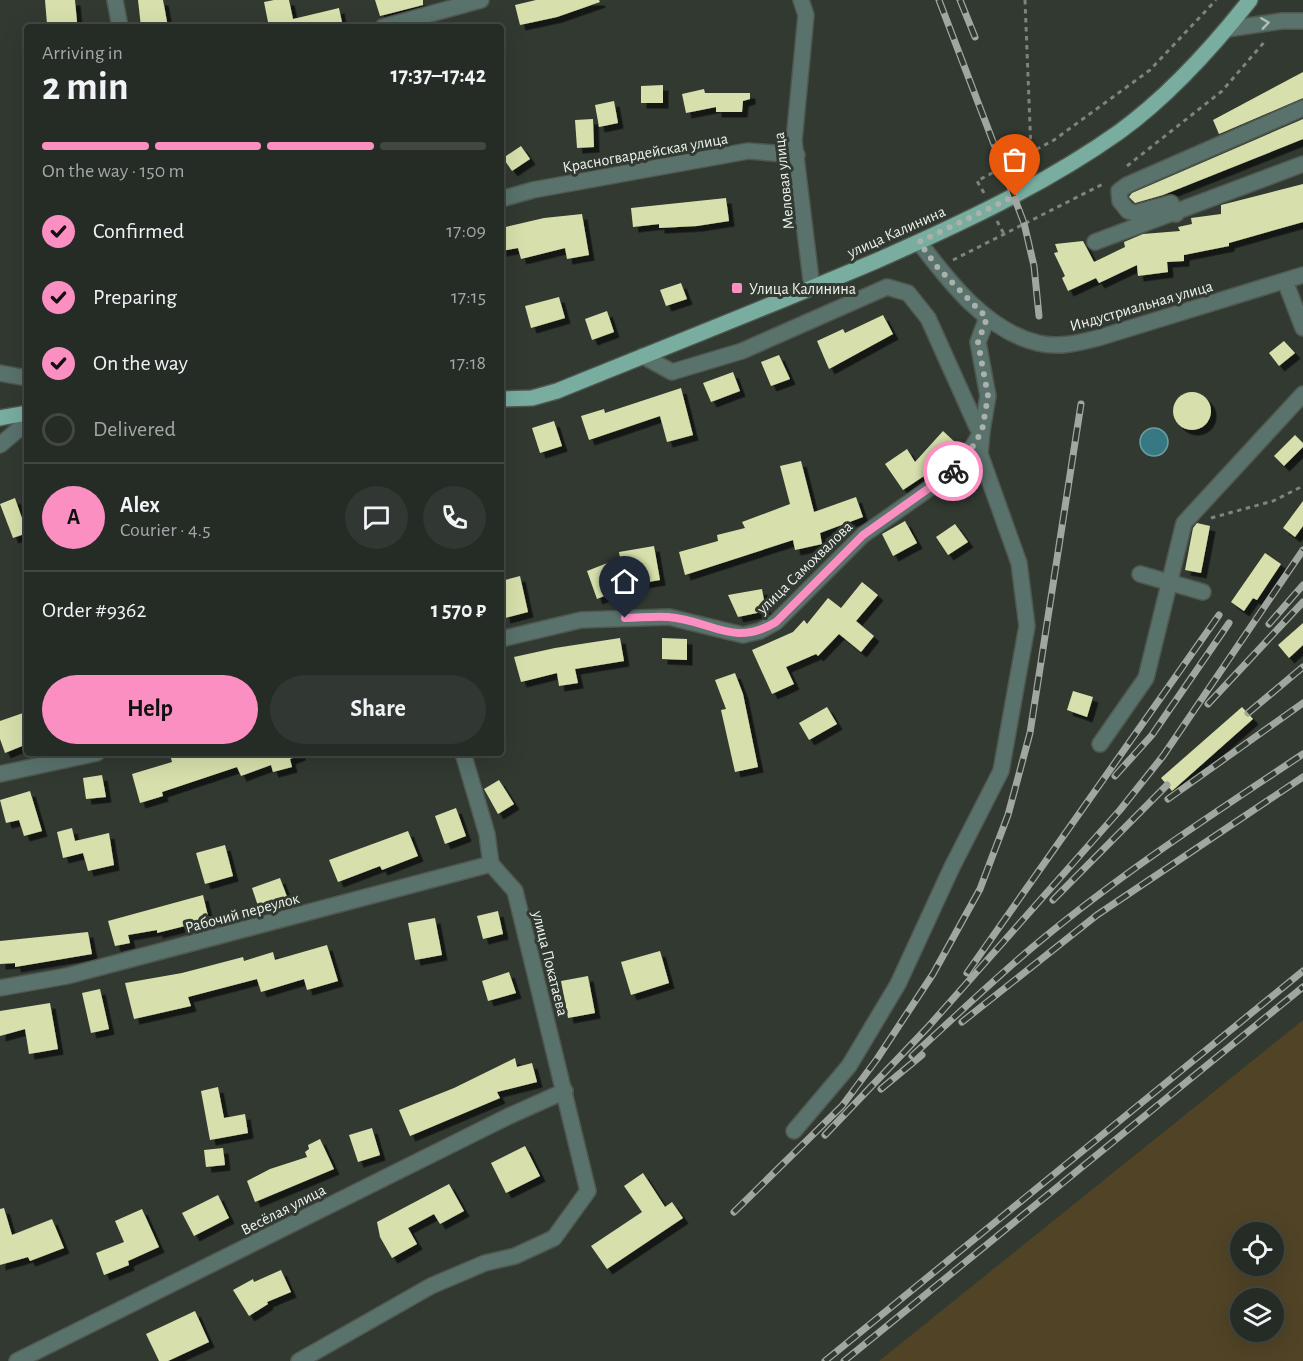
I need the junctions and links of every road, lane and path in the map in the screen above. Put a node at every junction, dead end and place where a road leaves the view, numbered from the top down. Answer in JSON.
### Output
{"nodes":[{"id":1,"x":115,"y":0,"type":"edge"},
{"id":2,"x":480,"y":0,"type":"edge"},
{"id":3,"x":801,"y":0,"type":"edge"},
{"id":4,"x":1025,"y":0,"type":"edge"},
{"id":5,"x":1216,"y":0,"type":"edge"},
{"id":6,"x":1250,"y":0,"type":"edge"},
{"id":7,"x":1282,"y":21,"type":"junction"},
{"id":8,"x":1303,"y":21,"type":"edge"},
{"id":9,"x":119,"y":24,"type":"edge"},
{"id":10,"x":394,"y":24,"type":"edge"},
{"id":11,"x":1227,"y":29,"type":"junction"},
{"id":12,"x":1303,"y":108,"type":"edge"},
{"id":13,"x":1031,"y":151,"type":"junction"},
{"id":14,"x":797,"y":155,"type":"junction"},
{"id":15,"x":1303,"y":164,"type":"edge"},
{"id":16,"x":1121,"y":171,"type":"dead end"},
{"id":17,"x":1112,"y":178,"type":"dead end"},
{"id":18,"x":977,"y":181,"type":"dead end"},
{"id":19,"x":504,"y":198,"type":"edge"},
{"id":20,"x":1176,"y":213,"type":"junction"},
{"id":21,"x":919,"y":242,"type":"junction"},
{"id":22,"x":1095,"y":242,"type":"dead end"},
{"id":23,"x":938,"y":268,"type":"junction"},
{"id":24,"x":1303,"y":275,"type":"edge"},
{"id":25,"x":1285,"y":281,"type":"junction"},
{"id":26,"x":812,"y":288,"type":"junction"},
{"id":27,"x":987,"y":318,"type":"junction"},
{"id":28,"x":1303,"y":328,"type":"edge"},
{"id":29,"x":643,"y":356,"type":"junction"},
{"id":30,"x":0,"y":373,"type":"edge"},
{"id":31,"x":24,"y":377,"type":"edge"},
{"id":32,"x":1303,"y":394,"type":"edge"},
{"id":33,"x":504,"y":399,"type":"edge"},
{"id":34,"x":24,"y":414,"type":"edge"},
{"id":35,"x":0,"y":418,"type":"edge"},
{"id":36,"x":24,"y":425,"type":"edge"},
{"id":37,"x":982,"y":431,"type":"junction"},
{"id":38,"x":0,"y":445,"type":"edge"},
{"id":39,"x":1303,"y":486,"type":"edge"},
{"id":40,"x":1192,"y":514,"type":"junction"},
{"id":41,"x":1140,"y":574,"type":"dead end"},
{"id":42,"x":1170,"y":581,"type":"junction"},
{"id":43,"x":1203,"y":592,"type":"dead end"},
{"id":44,"x":504,"y":638,"type":"edge"},
{"id":45,"x":1100,"y":744,"type":"dead end"},
{"id":46,"x":83,"y":756,"type":"edge"},
{"id":47,"x":464,"y":756,"type":"edge"},
{"id":48,"x":0,"y":774,"type":"edge"},
{"id":49,"x":491,"y":864,"type":"junction"},
{"id":50,"x":0,"y":988,"type":"edge"},
{"id":51,"x":565,"y":1091,"type":"junction"},
{"id":52,"x":794,"y":1131,"type":"dead end"},
{"id":53,"x":17,"y":1361,"type":"edge"},
{"id":54,"x":299,"y":1361,"type":"edge"}],
"edges":[{"from":1,"to":9,"type":"street"},
{"from":2,"to":10,"type":"street"},
{"from":3,"to":14,"type":"street","name":"Меловая улица"},
{"from":4,"to":13,"type":"path"},
{"from":5,"to":13,"type":"path"},
{"from":6,"to":11,"type":"main road","name":"улица Калинина"},
{"from":7,"to":8,"type":"street"},
{"from":11,"to":7,"type":"street","one_way":true},
{"from":7,"to":16,"type":"path"},
{"from":11,"to":21,"type":"main road","name":"улица Калинина"},
{"from":12,"to":20,"type":"street"},
{"from":13,"to":18,"type":"path"},
{"from":14,"to":19,"type":"street","name":"Красногвардейская улица"},
{"from":14,"to":26,"type":"street","name":"Меловая улица"},
{"from":15,"to":20,"type":"street"},
{"from":17,"to":23,"type":"path"},
{"from":20,"to":22,"type":"street"},
{"from":21,"to":23,"type":"street","name":"Индустриальная улица"},
{"from":21,"to":26,"type":"main road","name":"улица Калинина"},
{"from":23,"to":27,"type":"street","name":"Индустриальная улица"},
{"from":24,"to":25,"type":"street","name":"Индустриальная улица"},
{"from":25,"to":27,"type":"street","name":"Индустриальная улица"},
{"from":25,"to":28,"type":"street"},
{"from":26,"to":29,"type":"main road","name":"улица Калинина"},
{"from":27,"to":37,"type":"street","name":"улица Самохвалова"},
{"from":29,"to":33,"type":"main road","name":"улица Калинина"},
{"from":29,"to":37,"type":"street"},
{"from":30,"to":31,"type":"street"},
{"from":32,"to":40,"type":"street"},
{"from":34,"to":35,"type":"main road"},
{"from":36,"to":38,"type":"street"},
{"from":37,"to":44,"type":"street","name":"улица Самохвалова"},
{"from":37,"to":52,"type":"street"},
{"from":39,"to":40,"type":"path"},
{"from":40,"to":42,"type":"street"},
{"from":41,"to":42,"type":"street"},
{"from":42,"to":43,"type":"street"},
{"from":42,"to":45,"type":"street"},
{"from":46,"to":48,"type":"street"},
{"from":47,"to":49,"type":"street"},
{"from":49,"to":50,"type":"street","name":"Рабочий переулок"},
{"from":49,"to":51,"type":"street","name":"улица Покатаева"},
{"from":51,"to":53,"type":"street","name":"Весёлая улица"},
{"from":51,"to":54,"type":"street","name":"улица Покатаева"}]}
